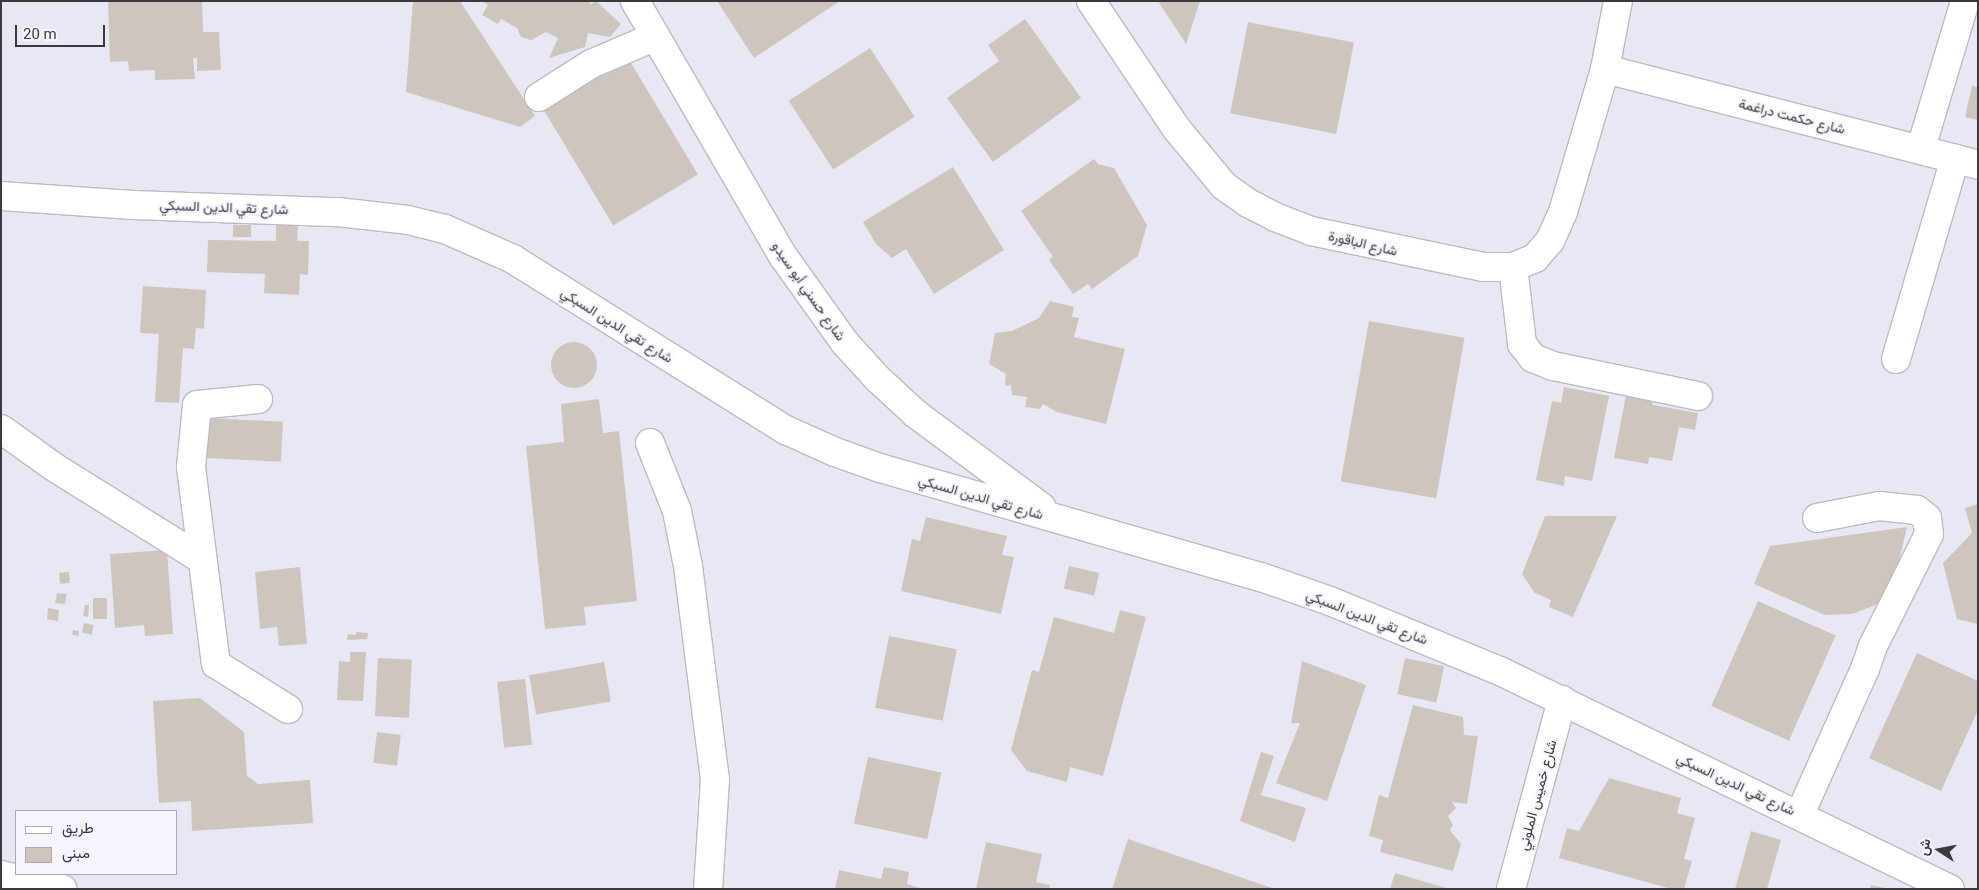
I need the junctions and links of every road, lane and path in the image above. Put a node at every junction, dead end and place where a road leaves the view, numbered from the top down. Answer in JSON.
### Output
{"nodes":[{"id":1,"x":635,"y":1,"type":"edge"},
{"id":2,"x":1091,"y":1,"type":"edge"},
{"id":3,"x":1618,"y":1,"type":"edge"},
{"id":4,"x":1965,"y":1,"type":"edge"},
{"id":5,"x":654,"y":37,"type":"junction"},
{"id":6,"x":1605,"y":69,"type":"junction"},
{"id":7,"x":539,"y":97,"type":"dead end"},
{"id":8,"x":1921,"y":148,"type":"junction"},
{"id":9,"x":1966,"y":161,"type":"edge"},
{"id":10,"x":1,"y":196,"type":"edge"},
{"id":11,"x":1513,"y":268,"type":"junction"},
{"id":12,"x":1896,"y":359,"type":"dead end"},
{"id":13,"x":1698,"y":396,"type":"dead end"},
{"id":14,"x":258,"y":399,"type":"dead end"},
{"id":15,"x":1,"y":429,"type":"edge"},
{"id":16,"x":650,"y":443,"type":"dead end"},
{"id":17,"x":1056,"y":518,"type":"junction"},
{"id":18,"x":1817,"y":518,"type":"dead end"},
{"id":19,"x":201,"y":559,"type":"junction"},
{"id":20,"x":1562,"y":700,"type":"junction"},
{"id":21,"x":288,"y":709,"type":"dead end"},
{"id":22,"x":1800,"y":814,"type":"junction"},
{"id":23,"x":1,"y":875,"type":"edge"},
{"id":24,"x":62,"y":889,"type":"edge"},
{"id":25,"x":708,"y":889,"type":"edge"},
{"id":26,"x":1511,"y":889,"type":"edge"},
{"id":27,"x":1950,"y":889,"type":"edge"}],
"edges":[{"from":1,"to":5,"type":"street","name":"شارع حسني أبو سيدو"},
{"from":2,"to":11,"type":"street","name":"شارع الباقورة"},
{"from":3,"to":6,"type":"street","name":"شارع الباقورة"},
{"from":4,"to":8,"type":"street"},
{"from":5,"to":7,"type":"street"},
{"from":5,"to":17,"type":"street","name":"شارع حسني أبو سيدو"},
{"from":6,"to":8,"type":"street","name":"شارع حكمت دراغمة"},
{"from":6,"to":11,"type":"street","name":"شارع الباقورة"},
{"from":8,"to":9,"type":"street","name":"شارع حكمت دراغمة"},
{"from":9,"to":12,"type":"street"},
{"from":10,"to":17,"type":"street","name":"شارع تقي الدين السبكي"},
{"from":11,"to":13,"type":"street"},
{"from":14,"to":19,"type":"street"},
{"from":15,"to":19,"type":"street"},
{"from":16,"to":25,"type":"street"},
{"from":17,"to":20,"type":"street","name":"شارع تقي الدين السبكي"},
{"from":18,"to":22,"type":"street"},
{"from":19,"to":21,"type":"street"},
{"from":20,"to":22,"type":"street","name":"شارع تقي الدين السبكي"},
{"from":20,"to":26,"type":"street","name":"شارع خميس الملوني"},
{"from":22,"to":27,"type":"street","name":"شارع تقي الدين السبكي"},
{"from":23,"to":24,"type":"street"}]}
